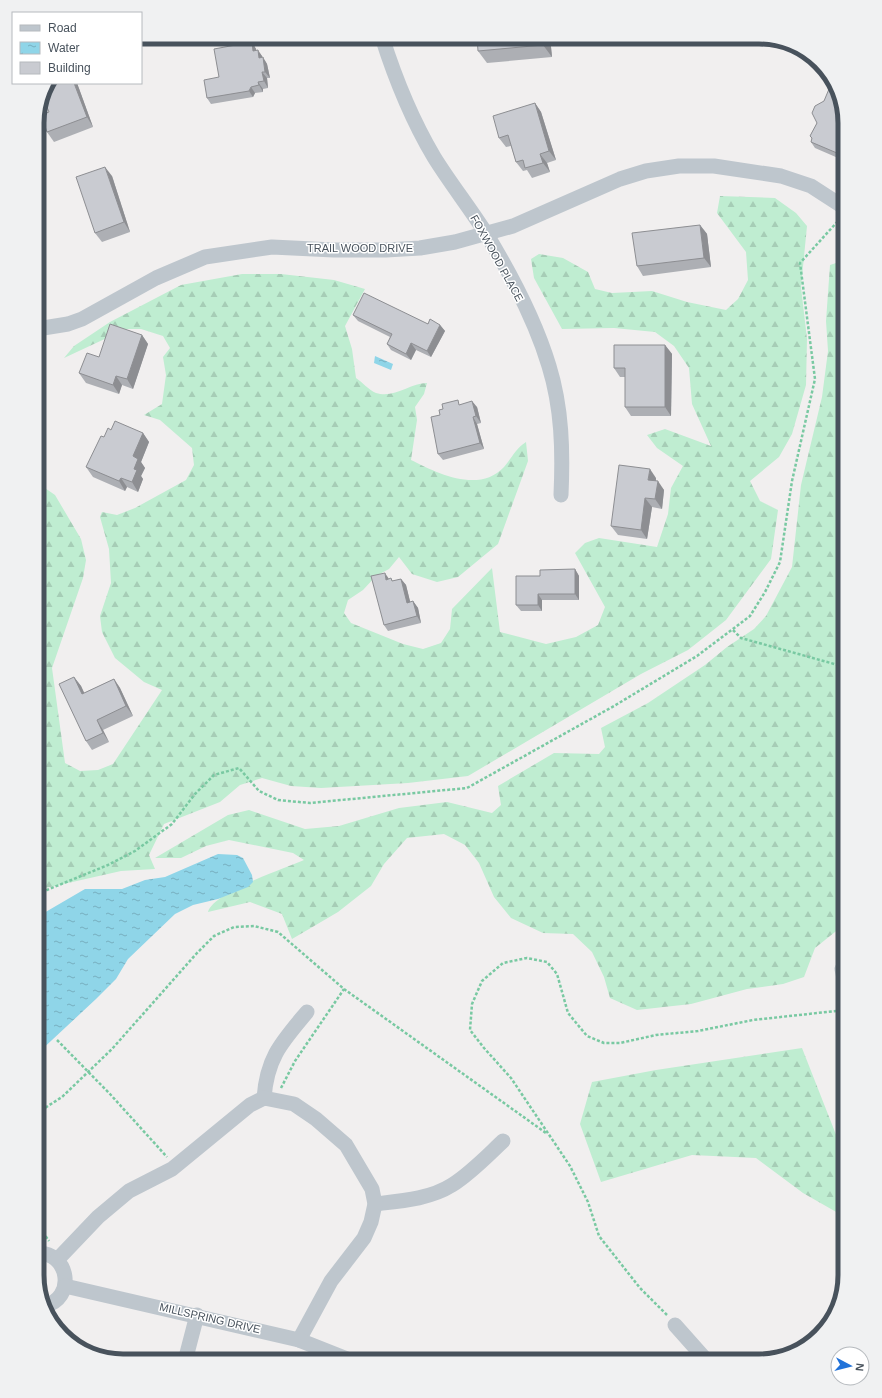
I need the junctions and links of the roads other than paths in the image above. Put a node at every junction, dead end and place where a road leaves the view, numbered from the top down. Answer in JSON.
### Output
{"nodes":[{"id":1,"x":385,"y":44,"type":"edge"},
{"id":2,"x":838,"y":209,"type":"edge"},
{"id":3,"x":486,"y":234,"type":"junction"},
{"id":4,"x":44,"y":328,"type":"edge"},
{"id":5,"x":561,"y":495,"type":"dead end"},
{"id":6,"x":307,"y":1012,"type":"dead end"},
{"id":7,"x":271,"y":1099,"type":"junction"},
{"id":8,"x":504,"y":1141,"type":"dead end"},
{"id":9,"x":375,"y":1204,"type":"junction"},
{"id":10,"x":44,"y":1255,"type":"edge"},
{"id":11,"x":58,"y":1260,"type":"junction"},
{"id":12,"x":65,"y":1286,"type":"junction"},
{"id":13,"x":49,"y":1303,"type":"edge"},
{"id":14,"x":197,"y":1315,"type":"junction"},
{"id":15,"x":676,"y":1325,"type":"road end"},
{"id":16,"x":300,"y":1340,"type":"junction"},
{"id":17,"x":187,"y":1354,"type":"edge"},
{"id":18,"x":335,"y":1354,"type":"edge"},
{"id":19,"x":701,"y":1354,"type":"edge"}],
"edges":[{"from":1,"to":3,"type":"street","name":"FOXWOOD PLACE"},
{"from":2,"to":3,"type":"street","name":"TRAIL WOOD DRIVE"},
{"from":3,"to":4,"type":"street","name":"TRAIL WOOD DRIVE"},
{"from":3,"to":5,"type":"street","name":"FOXWOOD PLACE"},
{"from":6,"to":7,"type":"street"},
{"from":7,"to":9,"type":"street"},
{"from":7,"to":11,"type":"street"},
{"from":8,"to":9,"type":"street"},
{"from":9,"to":16,"type":"street"},
{"from":10,"to":11,"type":"street"},
{"from":11,"to":12,"type":"street"},
{"from":12,"to":13,"type":"street"},
{"from":12,"to":14,"type":"street","name":"MILLSPRING DRIVE"},
{"from":14,"to":16,"type":"street","name":"MILLSPRING DRIVE"},
{"from":14,"to":17,"type":"street"},
{"from":15,"to":19,"type":"street"},
{"from":16,"to":18,"type":"street","name":"MILLSPRING DRIVE"}]}
